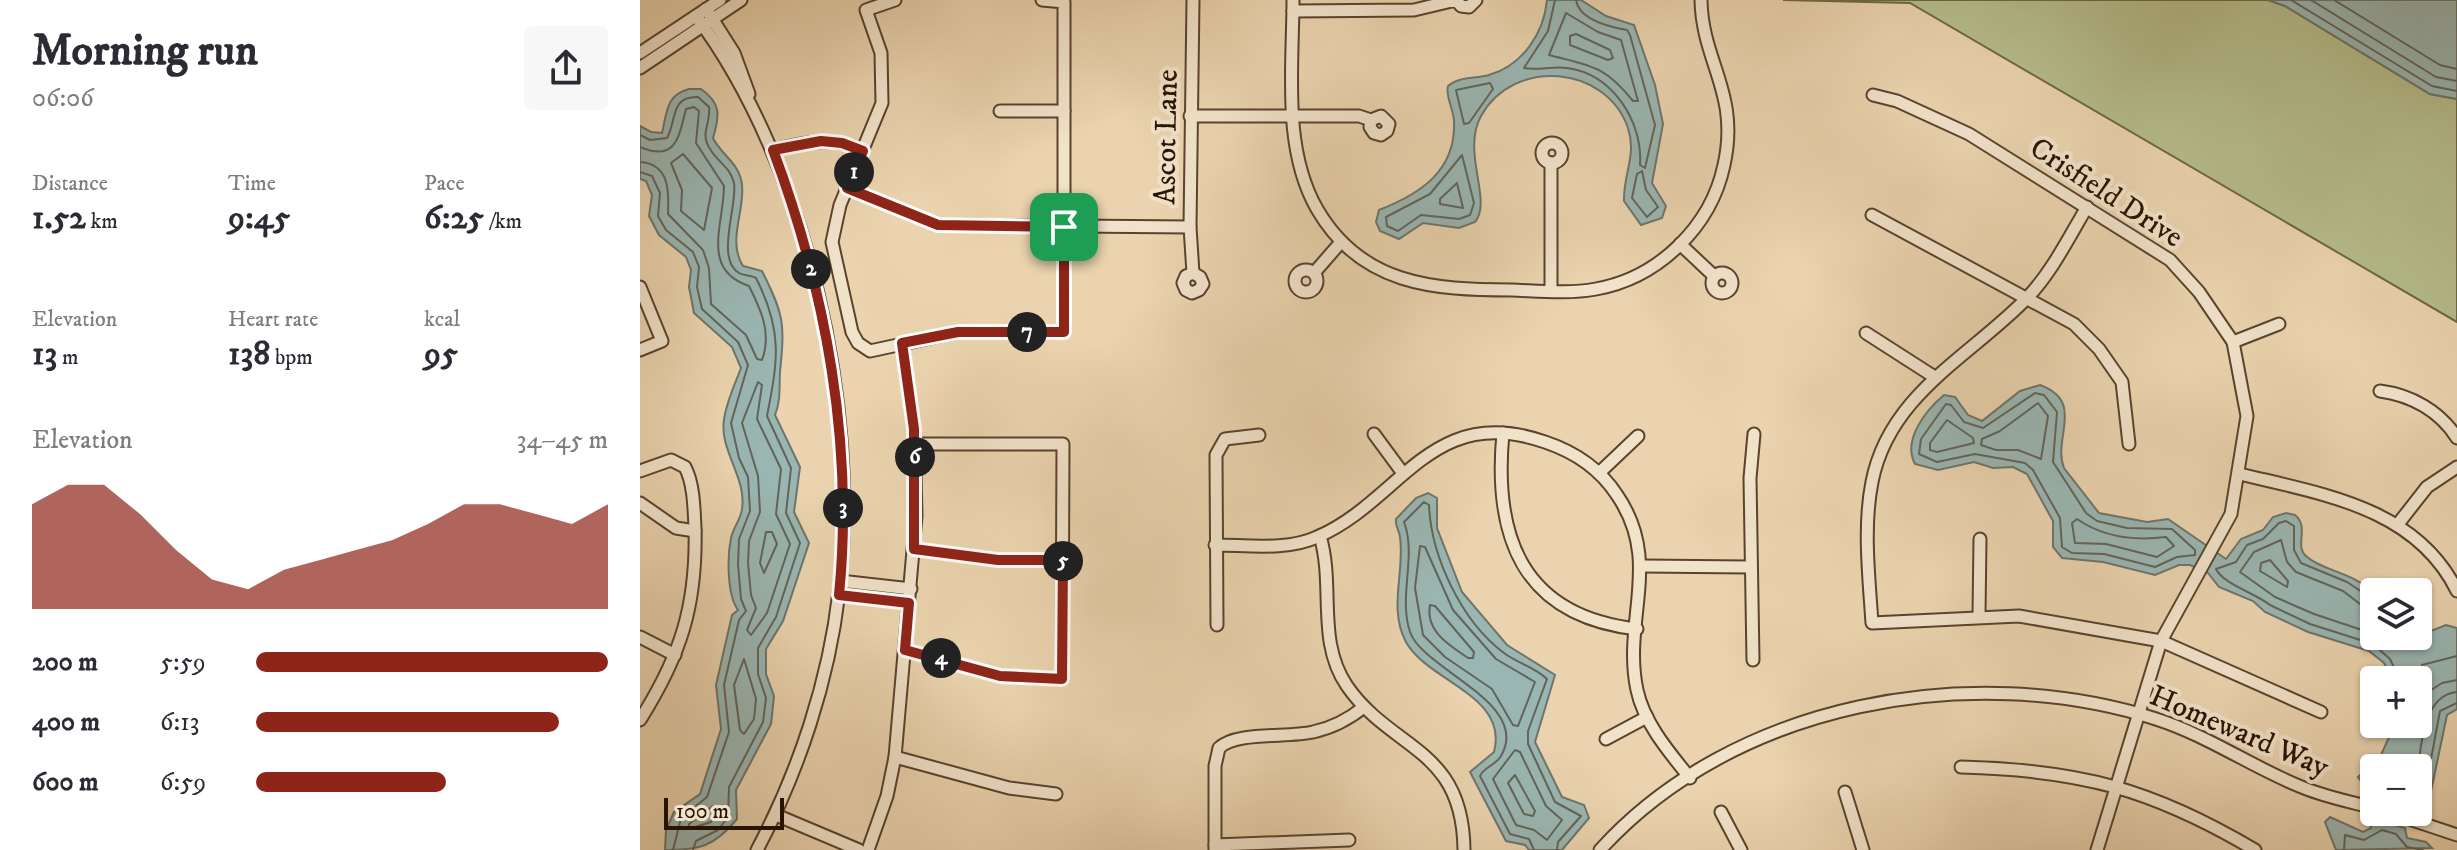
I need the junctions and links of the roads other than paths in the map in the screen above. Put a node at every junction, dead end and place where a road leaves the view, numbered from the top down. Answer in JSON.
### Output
{"nodes":[{"id":1,"x":720,"y":0,"type":"edge"},
{"id":2,"x":741,"y":0,"type":"edge"},
{"id":3,"x":895,"y":0,"type":"edge"},
{"id":4,"x":1042,"y":0,"type":"edge"},
{"id":5,"x":1193,"y":0,"type":"edge"},
{"id":6,"x":1476,"y":0,"type":"edge"},
{"id":7,"x":1701,"y":0,"type":"edge"},
{"id":8,"x":1064,"y":2,"type":"edge"},
{"id":9,"x":1293,"y":5,"type":"edge"},
{"id":10,"x":704,"y":18,"type":"junction"},
{"id":11,"x":640,"y":53,"type":"edge"},
{"id":12,"x":640,"y":68,"type":"edge"},
{"id":13,"x":1873,"y":95,"type":"dead end"},
{"id":14,"x":1000,"y":111,"type":"dead end"},
{"id":15,"x":1064,"y":111,"type":"junction"},
{"id":16,"x":1190,"y":116,"type":"junction"},
{"id":17,"x":1293,"y":117,"type":"junction"},
{"id":18,"x":1371,"y":120,"type":"dead end"},
{"id":19,"x":773,"y":150,"type":"junction"},
{"id":20,"x":863,"y":151,"type":"junction"},
{"id":21,"x":1551,"y":163,"type":"dead end"},
{"id":22,"x":847,"y":188,"type":"junction"},
{"id":23,"x":2087,"y":207,"type":"junction"},
{"id":24,"x":1872,"y":215,"type":"dead end"},
{"id":25,"x":1064,"y":227,"type":"junction"},
{"id":26,"x":1190,"y":227,"type":"junction"},
{"id":27,"x":1341,"y":242,"type":"junction"},
{"id":28,"x":1680,"y":244,"type":"junction"},
{"id":29,"x":1193,"y":273,"type":"dead end"},
{"id":30,"x":1314,"y":273,"type":"dead end"},
{"id":31,"x":1714,"y":276,"type":"dead end"},
{"id":32,"x":640,"y":287,"type":"edge"},
{"id":33,"x":1551,"y":291,"type":"junction"},
{"id":34,"x":2027,"y":298,"type":"junction"},
{"id":35,"x":2279,"y":324,"type":"dead end"},
{"id":36,"x":1866,"y":333,"type":"dead end"},
{"id":37,"x":2233,"y":342,"type":"junction"},
{"id":38,"x":902,"y":343,"type":"junction"},
{"id":39,"x":640,"y":350,"type":"edge"},
{"id":40,"x":1933,"y":376,"type":"junction"},
{"id":41,"x":2380,"y":391,"type":"dead end"},
{"id":42,"x":1503,"y":433,"type":"junction"},
{"id":43,"x":1374,"y":434,"type":"dead end"},
{"id":44,"x":1754,"y":434,"type":"dead end"},
{"id":45,"x":1259,"y":435,"type":"dead end"},
{"id":46,"x":1638,"y":436,"type":"dead end"},
{"id":47,"x":2457,"y":438,"type":"edge"},
{"id":48,"x":914,"y":444,"type":"junction"},
{"id":49,"x":2129,"y":444,"type":"dead end"},
{"id":50,"x":2457,"y":467,"type":"edge"},
{"id":51,"x":640,"y":471,"type":"edge"},
{"id":52,"x":1402,"y":472,"type":"junction"},
{"id":53,"x":1599,"y":473,"type":"junction"},
{"id":54,"x":2240,"y":474,"type":"junction"},
{"id":55,"x":640,"y":503,"type":"edge"},
{"id":56,"x":2398,"y":524,"type":"junction"},
{"id":57,"x":695,"y":531,"type":"junction"},
{"id":58,"x":1320,"y":536,"type":"junction"},
{"id":59,"x":1980,"y":539,"type":"dead end"},
{"id":60,"x":1215,"y":545,"type":"junction"},
{"id":61,"x":914,"y":549,"type":"junction"},
{"id":62,"x":1063,"y":560,"type":"junction"},
{"id":63,"x":1642,"y":566,"type":"junction"},
{"id":64,"x":1749,"y":567,"type":"junction"},
{"id":65,"x":840,"y":581,"type":"junction"},
{"id":66,"x":911,"y":589,"type":"junction"},
{"id":67,"x":2457,"y":591,"type":"edge"},
{"id":68,"x":839,"y":595,"type":"junction"},
{"id":69,"x":909,"y":603,"type":"junction"},
{"id":70,"x":1979,"y":615,"type":"junction"},
{"id":71,"x":1217,"y":625,"type":"dead end"},
{"id":72,"x":1637,"y":629,"type":"junction"},
{"id":73,"x":640,"y":637,"type":"edge"},
{"id":74,"x":2161,"y":641,"type":"junction"},
{"id":75,"x":905,"y":650,"type":"junction"},
{"id":76,"x":675,"y":655,"type":"junction"},
{"id":77,"x":1753,"y":660,"type":"dead end"},
{"id":78,"x":1364,"y":707,"type":"junction"},
{"id":79,"x":2321,"y":712,"type":"dead end"},
{"id":80,"x":2137,"y":713,"type":"junction"},
{"id":81,"x":1647,"y":717,"type":"junction"},
{"id":82,"x":640,"y":720,"type":"edge"},
{"id":83,"x":1606,"y":739,"type":"dead end"},
{"id":84,"x":895,"y":757,"type":"junction"},
{"id":85,"x":1961,"y":767,"type":"dead end"},
{"id":86,"x":1690,"y":778,"type":"junction"},
{"id":87,"x":2116,"y":785,"type":"junction"},
{"id":88,"x":1845,"y":792,"type":"dead end"},
{"id":89,"x":1056,"y":794,"type":"dead end"},
{"id":90,"x":2360,"y":805,"type":"edge"},
{"id":91,"x":1721,"y":812,"type":"dead end"},
{"id":92,"x":776,"y":815,"type":"junction"},
{"id":93,"x":2432,"y":825,"type":"edge"},
{"id":94,"x":2457,"y":835,"type":"edge"},
{"id":95,"x":1349,"y":840,"type":"dead end"},
{"id":96,"x":1215,"y":847,"type":"edge"},
{"id":97,"x":757,"y":850,"type":"edge"},
{"id":98,"x":859,"y":850,"type":"edge"},
{"id":99,"x":868,"y":850,"type":"edge"},
{"id":100,"x":1464,"y":850,"type":"edge"},
{"id":101,"x":1600,"y":850,"type":"edge"},
{"id":102,"x":1741,"y":850,"type":"edge"},
{"id":103,"x":1863,"y":850,"type":"edge"},
{"id":104,"x":2097,"y":850,"type":"edge"},
{"id":105,"x":2255,"y":850,"type":"edge"}],
"edges":[{"from":1,"to":10,"type":"street"},
{"from":2,"to":10,"type":"street"},
{"from":3,"to":20,"type":"street"},
{"from":4,"to":8,"type":"street"},
{"from":5,"to":16,"type":"street","name":"Ascot Lane"},
{"from":6,"to":9,"type":"street"},
{"from":7,"to":28,"type":"street"},
{"from":8,"to":15,"type":"street"},
{"from":9,"to":17,"type":"street"},
{"from":10,"to":11,"type":"street"},
{"from":10,"to":12,"type":"street"},
{"from":10,"to":19,"type":"street"},
{"from":13,"to":23,"type":"street","name":"Crisfield Drive"},
{"from":14,"to":15,"type":"street"},
{"from":15,"to":25,"type":"street"},
{"from":16,"to":17,"type":"street"},
{"from":16,"to":26,"type":"street","name":"Ascot Lane"},
{"from":17,"to":18,"type":"street"},
{"from":17,"to":27,"type":"street"},
{"from":19,"to":20,"type":"street"},
{"from":19,"to":65,"type":"street"},
{"from":20,"to":22,"type":"street"},
{"from":21,"to":33,"type":"street"},
{"from":22,"to":25,"type":"street"},
{"from":22,"to":38,"type":"street"},
{"from":23,"to":34,"type":"street"},
{"from":23,"to":37,"type":"street","name":"Crisfield Drive"},
{"from":24,"to":34,"type":"street"},
{"from":25,"to":26,"type":"street"},
{"from":25,"to":38,"type":"street"},
{"from":26,"to":29,"type":"street","name":"Ascot Lane"},
{"from":27,"to":30,"type":"street"},
{"from":27,"to":33,"type":"street"},
{"from":28,"to":31,"type":"street"},
{"from":28,"to":33,"type":"street"},
{"from":32,"to":39,"type":"street"},
{"from":34,"to":40,"type":"street"},
{"from":34,"to":49,"type":"street"},
{"from":35,"to":37,"type":"street"},
{"from":36,"to":40,"type":"street"},
{"from":37,"to":54,"type":"street","name":"Crisfield Drive"},
{"from":38,"to":48,"type":"street"},
{"from":40,"to":70,"type":"street"},
{"from":41,"to":47,"type":"street"},
{"from":42,"to":52,"type":"street"},
{"from":42,"to":53,"type":"street"},
{"from":42,"to":72,"type":"street"},
{"from":43,"to":52,"type":"street"},
{"from":44,"to":64,"type":"street"},
{"from":45,"to":60,"type":"street"},
{"from":46,"to":53,"type":"street"},
{"from":48,"to":61,"type":"street"},
{"from":48,"to":62,"type":"street"},
{"from":50,"to":56,"type":"street"},
{"from":51,"to":57,"type":"street"},
{"from":52,"to":58,"type":"street"},
{"from":53,"to":63,"type":"street"},
{"from":54,"to":56,"type":"street"},
{"from":54,"to":74,"type":"street","name":"Crisfield Drive"},
{"from":55,"to":57,"type":"street"},
{"from":56,"to":67,"type":"street"},
{"from":57,"to":76,"type":"street"},
{"from":58,"to":60,"type":"street"},
{"from":58,"to":78,"type":"street"},
{"from":59,"to":70,"type":"street"},
{"from":60,"to":71,"type":"street"},
{"from":61,"to":62,"type":"street"},
{"from":61,"to":66,"type":"street"},
{"from":62,"to":75,"type":"street"},
{"from":63,"to":64,"type":"street"},
{"from":63,"to":72,"type":"street"},
{"from":64,"to":77,"type":"street"},
{"from":65,"to":66,"type":"street"},
{"from":65,"to":68,"type":"street"},
{"from":66,"to":69,"type":"street"},
{"from":68,"to":69,"type":"street"},
{"from":68,"to":92,"type":"street"},
{"from":69,"to":75,"type":"street"},
{"from":70,"to":74,"type":"street"},
{"from":72,"to":81,"type":"street"},
{"from":73,"to":76,"type":"street"},
{"from":74,"to":79,"type":"street"},
{"from":74,"to":80,"type":"street","name":"Crisfield Drive"},
{"from":75,"to":84,"type":"street"},
{"from":76,"to":82,"type":"street"},
{"from":78,"to":96,"type":"street"},
{"from":78,"to":100,"type":"street"},
{"from":80,"to":86,"type":"street","name":"Homeward Way"},
{"from":80,"to":87,"type":"street","name":"Crisfield Drive"},
{"from":80,"to":90,"type":"street","name":"Homeward Way"},
{"from":81,"to":83,"type":"street"},
{"from":81,"to":86,"type":"street"},
{"from":84,"to":89,"type":"street"},
{"from":84,"to":99,"type":"street"},
{"from":85,"to":87,"type":"street"},
{"from":86,"to":101,"type":"street","name":"Homeward Way"},
{"from":87,"to":104,"type":"street","name":"Crisfield Drive"},
{"from":87,"to":105,"type":"street"},
{"from":88,"to":103,"type":"street"},
{"from":91,"to":102,"type":"street"},
{"from":92,"to":97,"type":"street"},
{"from":92,"to":98,"type":"street"},
{"from":93,"to":94,"type":"street"},
{"from":95,"to":96,"type":"street"}]}
